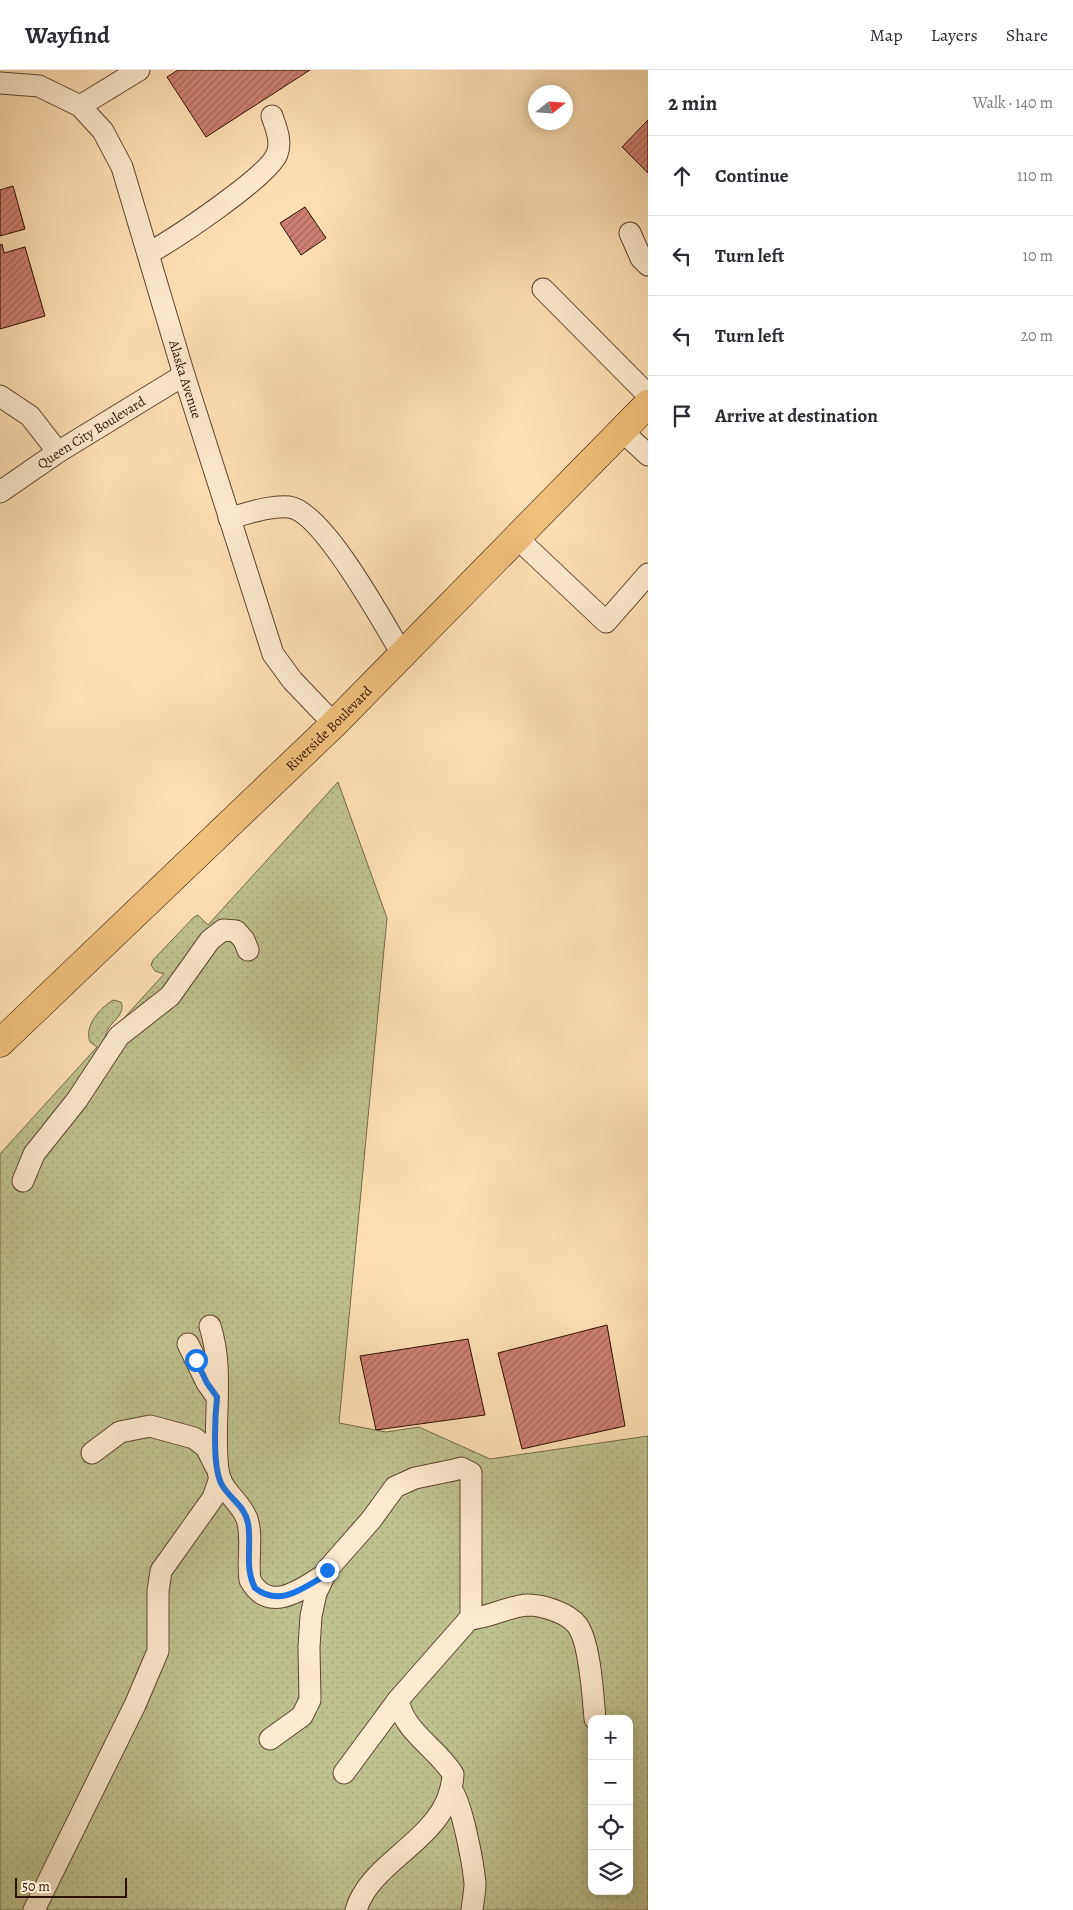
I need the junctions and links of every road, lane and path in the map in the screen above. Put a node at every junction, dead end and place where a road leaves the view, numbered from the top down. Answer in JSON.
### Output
{"nodes":[{"id":1,"x":139,"y":70,"type":"edge"},
{"id":2,"x":0,"y":83,"type":"edge"},
{"id":3,"x":80,"y":106,"type":"junction"},
{"id":4,"x":272,"y":116,"type":"dead end"},
{"id":5,"x":630,"y":233,"type":"dead end"},
{"id":6,"x":149,"y":253,"type":"junction"},
{"id":7,"x":648,"y":265,"type":"edge"},
{"id":8,"x":543,"y":289,"type":"dead end"},
{"id":9,"x":184,"y":375,"type":"junction"},
{"id":10,"x":648,"y":395,"type":"edge"},
{"id":11,"x":0,"y":396,"type":"edge"},
{"id":12,"x":648,"y":404,"type":"edge"},
{"id":13,"x":621,"y":430,"type":"junction"},
{"id":14,"x":58,"y":452,"type":"junction"},
{"id":15,"x":648,"y":455,"type":"edge"},
{"id":16,"x":0,"y":492,"type":"edge"},
{"id":17,"x":229,"y":518,"type":"junction"},
{"id":18,"x":516,"y":537,"type":"junction"},
{"id":19,"x":648,"y":574,"type":"edge"},
{"id":20,"x":402,"y":654,"type":"junction"},
{"id":21,"x":334,"y":724,"type":"junction"},
{"id":22,"x":248,"y":950,"type":"dead end"},
{"id":23,"x":0,"y":1043,"type":"edge"},
{"id":24,"x":23,"y":1181,"type":"dead end"},
{"id":25,"x":210,"y":1326,"type":"dead end"},
{"id":26,"x":188,"y":1344,"type":"dead end"},
{"id":27,"x":217,"y":1397,"type":"junction"},
{"id":28,"x":92,"y":1453,"type":"dead end"},
{"id":29,"x":219,"y":1475,"type":"junction"},
{"id":30,"x":324,"y":1576,"type":"junction"},
{"id":31,"x":469,"y":1620,"type":"junction"},
{"id":32,"x":398,"y":1700,"type":"junction"},
{"id":33,"x":594,"y":1715,"type":"edge"},
{"id":34,"x":270,"y":1739,"type":"dead end"},
{"id":35,"x":344,"y":1773,"type":"dead end"},
{"id":36,"x":451,"y":1789,"type":"junction"},
{"id":37,"x":34,"y":1910,"type":"edge"},
{"id":38,"x":356,"y":1910,"type":"edge"},
{"id":39,"x":472,"y":1910,"type":"edge"}],
"edges":[{"from":1,"to":3,"type":"street"},
{"from":2,"to":3,"type":"street","name":"Alaska Avenue"},
{"from":3,"to":6,"type":"street","name":"Alaska Avenue"},
{"from":4,"to":6,"type":"street"},
{"from":5,"to":7,"type":"street"},
{"from":6,"to":9,"type":"street","name":"Alaska Avenue"},
{"from":8,"to":10,"type":"street"},
{"from":9,"to":14,"type":"street","name":"Queen City Boulevard"},
{"from":9,"to":17,"type":"street","name":"Alaska Avenue"},
{"from":11,"to":14,"type":"street"},
{"from":12,"to":13,"type":"main road","name":"Riverside Boulevard"},
{"from":13,"to":15,"type":"street"},
{"from":13,"to":18,"type":"main road","name":"Riverside Boulevard"},
{"from":14,"to":16,"type":"street","name":"Queen City Boulevard"},
{"from":17,"to":20,"type":"street"},
{"from":17,"to":21,"type":"street","name":"Alaska Avenue"},
{"from":18,"to":19,"type":"street"},
{"from":18,"to":20,"type":"main road","name":"Riverside Boulevard"},
{"from":20,"to":21,"type":"main road","name":"Riverside Boulevard"},
{"from":21,"to":23,"type":"main road","name":"Riverside Boulevard"},
{"from":22,"to":24,"type":"street"},
{"from":25,"to":27,"type":"street"},
{"from":26,"to":27,"type":"street"},
{"from":27,"to":29,"type":"street"},
{"from":28,"to":29,"type":"street"},
{"from":29,"to":30,"type":"street"},
{"from":29,"to":37,"type":"street"},
{"from":30,"to":31,"type":"street"},
{"from":30,"to":34,"type":"street"},
{"from":31,"to":32,"type":"street"},
{"from":31,"to":33,"type":"street"},
{"from":32,"to":35,"type":"street"},
{"from":32,"to":36,"type":"street"},
{"from":36,"to":38,"type":"street"},
{"from":36,"to":39,"type":"street"}]}
